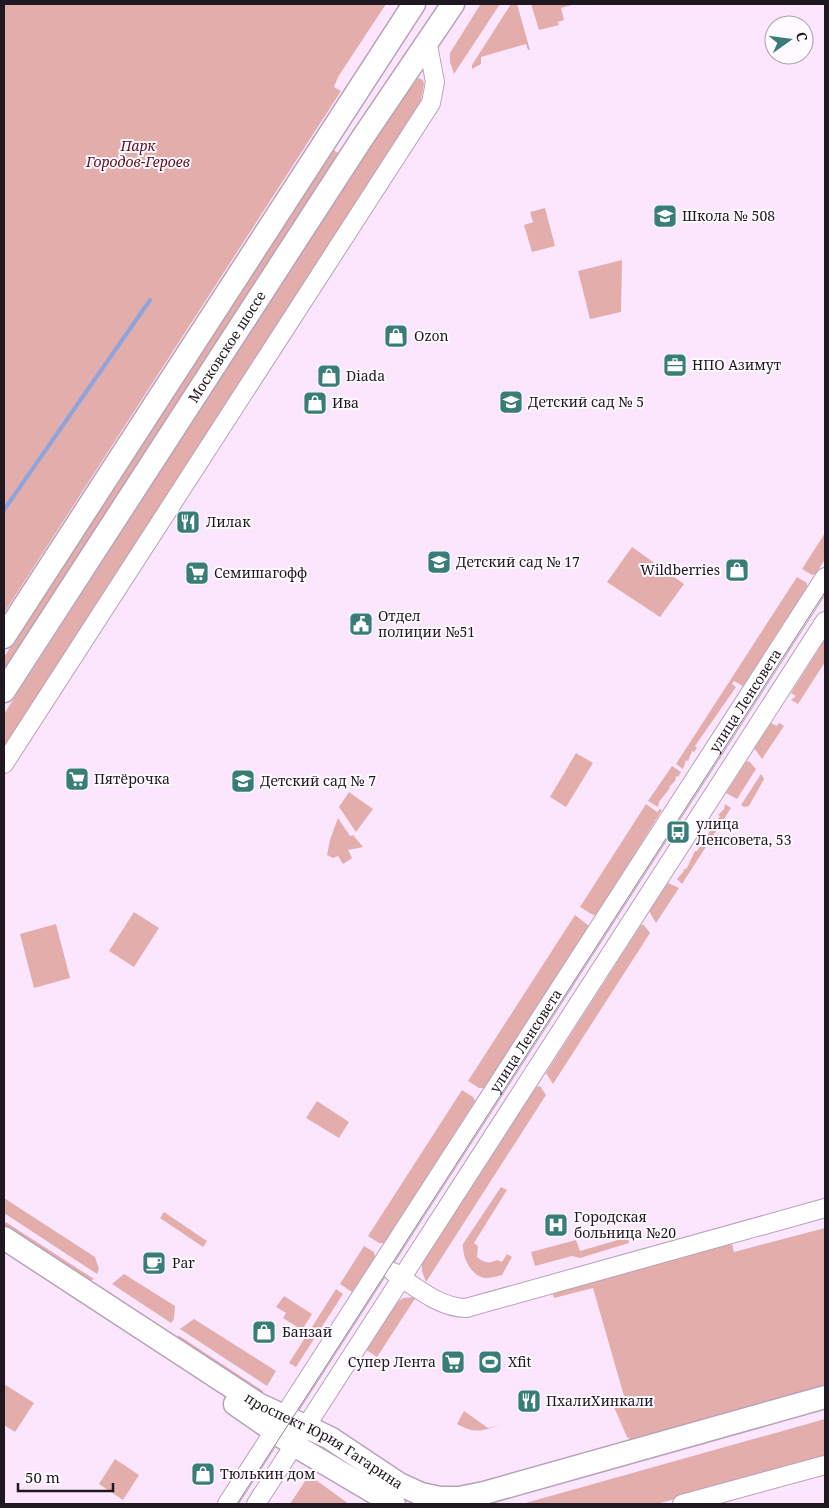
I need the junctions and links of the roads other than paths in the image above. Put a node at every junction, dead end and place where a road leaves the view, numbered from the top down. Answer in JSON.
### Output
{"nodes":[{"id":1,"x":414,"y":4,"type":"edge"},
{"id":2,"x":453,"y":4,"type":"edge"},
{"id":3,"x":427,"y":40,"type":"junction"},
{"id":4,"x":336,"y":125,"type":"junction"},
{"id":5,"x":361,"y":140,"type":"junction"},
{"id":6,"x":825,"y":577,"type":"edge"},
{"id":7,"x":825,"y":621,"type":"edge"},
{"id":8,"x":4,"y":637,"type":"edge"},
{"id":9,"x":4,"y":691,"type":"edge"},
{"id":10,"x":4,"y":764,"type":"edge"},
{"id":11,"x":825,"y":1208,"type":"edge"},
{"id":12,"x":4,"y":1238,"type":"edge"},
{"id":13,"x":4,"y":1254,"type":"edge"},
{"id":14,"x":382,"y":1265,"type":"junction"},
{"id":15,"x":402,"y":1278,"type":"junction"},
{"id":16,"x":825,"y":1397,"type":"edge"},
{"id":17,"x":825,"y":1411,"type":"edge"},
{"id":18,"x":279,"y":1424,"type":"junction"},
{"id":19,"x":307,"y":1425,"type":"junction"},
{"id":20,"x":294,"y":1446,"type":"junction"},
{"id":21,"x":825,"y":1465,"type":"edge"},
{"id":22,"x":227,"y":1504,"type":"edge"},
{"id":23,"x":256,"y":1504,"type":"edge"},
{"id":24,"x":394,"y":1504,"type":"edge"},
{"id":25,"x":491,"y":1504,"type":"edge"},
{"id":26,"x":682,"y":1504,"type":"edge"}],
"edges":[{"from":1,"to":4,"type":"main road","name":"Московское шоссе"},
{"from":2,"to":3,"type":"main road","name":"Московское шоссе"},
{"from":3,"to":5,"type":"main road","name":"Московское шоссе"},
{"from":3,"to":10,"type":"street"},
{"from":4,"to":5,"type":"main road"},
{"from":4,"to":8,"type":"main road","name":"Московское шоссе"},
{"from":5,"to":9,"type":"main road","name":"Московское шоссе"},
{"from":6,"to":14,"type":"street","name":"улица Ленсовета"},
{"from":7,"to":15,"type":"street","name":"улица Ленсовета"},
{"from":11,"to":15,"type":"street"},
{"from":12,"to":18,"type":"main road","name":"проспект Юрия Гагарина"},
{"from":13,"to":18,"type":"main road","name":"проспект Юрия Гагарина"},
{"from":14,"to":15,"type":"street"},
{"from":14,"to":18,"type":"street","name":"улица Ленсовета"},
{"from":15,"to":19,"type":"street","name":"улица Ленсовета"},
{"from":16,"to":19,"type":"main road","name":"проспект Юрия Гагарина"},
{"from":17,"to":25,"type":"main road"},
{"from":18,"to":19,"type":"main road","name":"проспект Юрия Гагарина"},
{"from":18,"to":20,"type":"main road","name":"проспект Юрия Гагарина"},
{"from":18,"to":22,"type":"street","name":"улица Ленсовета"},
{"from":19,"to":20,"type":"street","name":"улица Ленсовета"},
{"from":20,"to":23,"type":"street","name":"улица Ленсовета"},
{"from":20,"to":24,"type":"main road","name":"проспект Юрия Гагарина"},
{"from":21,"to":26,"type":"street"}]}
